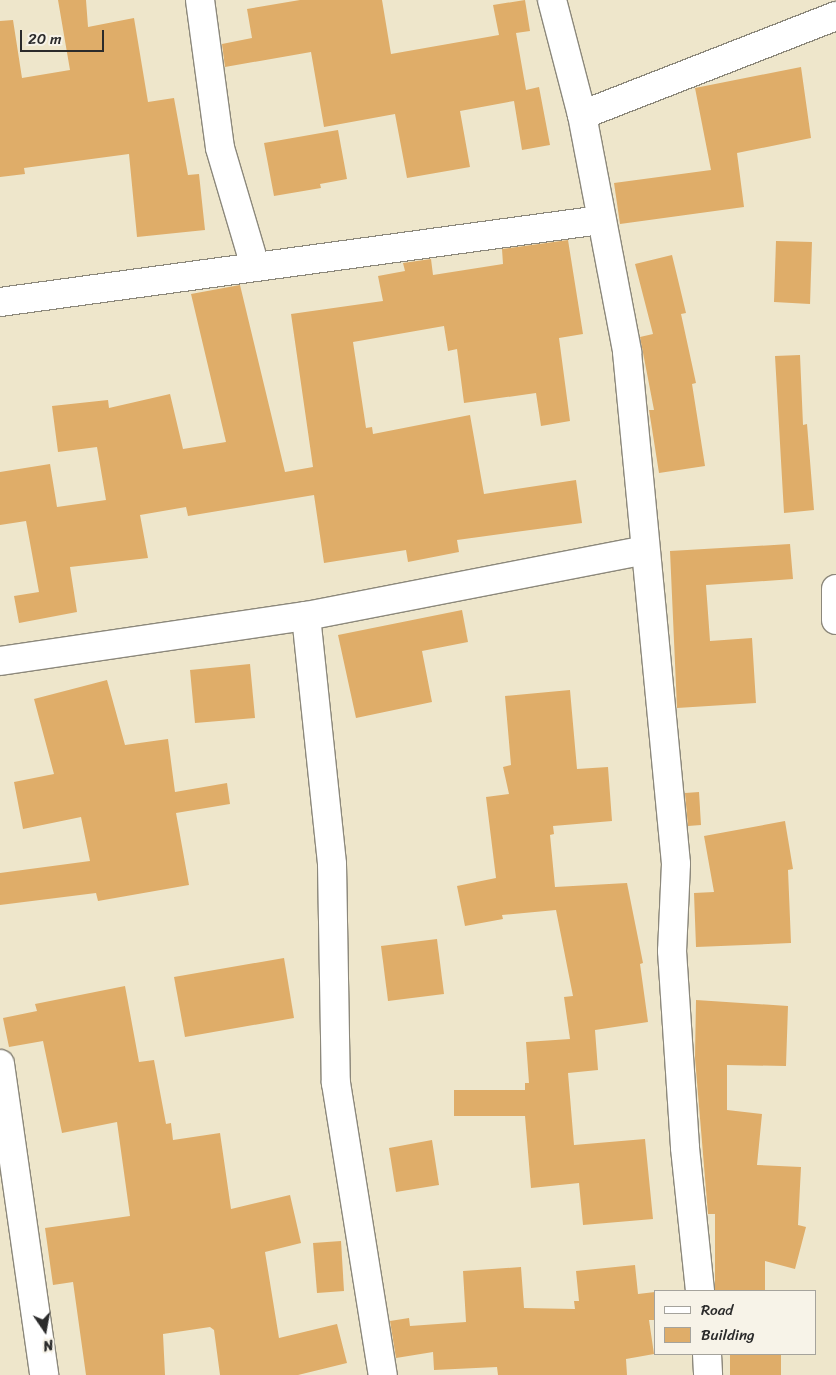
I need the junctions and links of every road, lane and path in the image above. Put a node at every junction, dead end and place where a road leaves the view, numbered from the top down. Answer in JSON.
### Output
{"nodes":[{"id":1,"x":200,"y":0,"type":"edge"},
{"id":2,"x":552,"y":0,"type":"edge"},
{"id":3,"x":836,"y":16,"type":"edge"},
{"id":4,"x":582,"y":115,"type":"junction"},
{"id":5,"x":600,"y":220,"type":"junction"},
{"id":6,"x":255,"y":266,"type":"junction"},
{"id":7,"x":0,"y":302,"type":"edge"},
{"id":8,"x":644,"y":550,"type":"junction"},
{"id":9,"x":306,"y":616,"type":"junction"},
{"id":10,"x":0,"y":661,"type":"edge"},
{"id":11,"x":0,"y":1064,"type":"edge"},
{"id":12,"x":700,"y":1290,"type":"edge"},
{"id":13,"x":706,"y":1355,"type":"edge"},
{"id":14,"x":44,"y":1375,"type":"edge"},
{"id":15,"x":383,"y":1375,"type":"edge"},
{"id":16,"x":708,"y":1375,"type":"edge"}],
"edges":[{"from":1,"to":6,"type":"street"},
{"from":2,"to":4,"type":"street"},
{"from":3,"to":4,"type":"street"},
{"from":4,"to":5,"type":"street"},
{"from":5,"to":6,"type":"street"},
{"from":5,"to":8,"type":"street"},
{"from":6,"to":7,"type":"street"},
{"from":8,"to":9,"type":"street"},
{"from":8,"to":12,"type":"street"},
{"from":9,"to":10,"type":"street"},
{"from":9,"to":15,"type":"street"},
{"from":11,"to":14,"type":"street"},
{"from":13,"to":16,"type":"street"}]}
